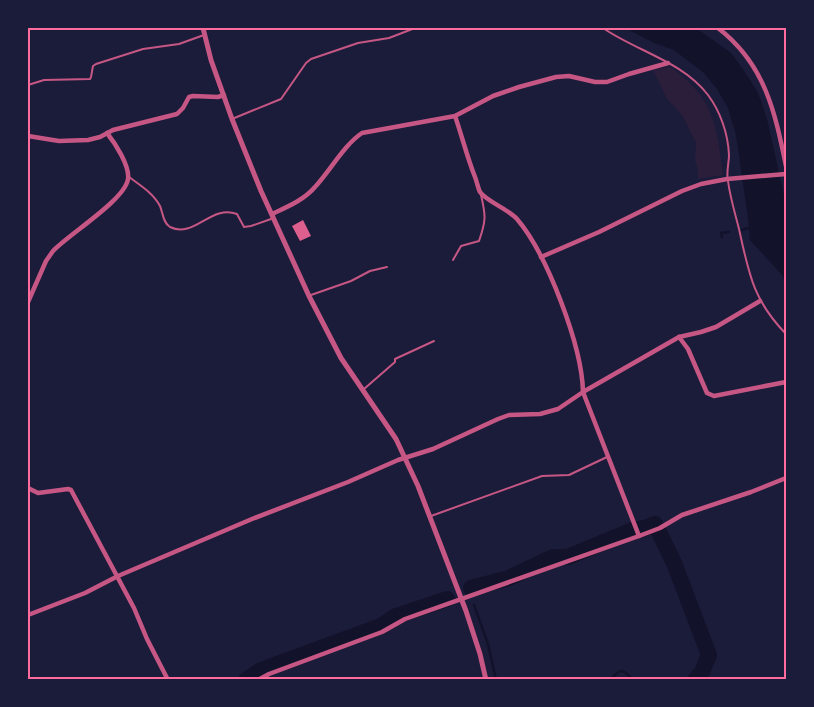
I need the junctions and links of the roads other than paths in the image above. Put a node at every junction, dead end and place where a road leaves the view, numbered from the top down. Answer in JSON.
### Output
{"nodes":[{"id":1,"x":203,"y":28,"type":"edge"},
{"id":2,"x":415,"y":28,"type":"edge"},
{"id":3,"x":603,"y":28,"type":"edge"},
{"id":4,"x":718,"y":28,"type":"edge"},
{"id":5,"x":204,"y":35,"type":"junction"},
{"id":6,"x":668,"y":63,"type":"junction"},
{"id":7,"x":28,"y":85,"type":"edge"},
{"id":8,"x":224,"y":95,"type":"junction"},
{"id":9,"x":455,"y":116,"type":"junction"},
{"id":10,"x":232,"y":119,"type":"junction"},
{"id":11,"x":107,"y":134,"type":"junction"},
{"id":12,"x":28,"y":136,"type":"edge"},
{"id":13,"x":786,"y":166,"type":"edge"},
{"id":14,"x":786,"y":174,"type":"edge"},
{"id":15,"x":129,"y":176,"type":"junction"},
{"id":16,"x":727,"y":179,"type":"junction"},
{"id":17,"x":481,"y":193,"type":"junction"},
{"id":18,"x":273,"y":216,"type":"junction"},
{"id":19,"x":541,"y":257,"type":"junction"},
{"id":20,"x":453,"y":260,"type":"dead end"},
{"id":21,"x":387,"y":267,"type":"dead end"},
{"id":22,"x":309,"y":296,"type":"junction"},
{"id":23,"x":760,"y":301,"type":"junction"},
{"id":24,"x":28,"y":302,"type":"edge"},
{"id":25,"x":786,"y":334,"type":"edge"},
{"id":26,"x":679,"y":336,"type":"junction"},
{"id":27,"x":434,"y":341,"type":"dead end"},
{"id":28,"x":786,"y":382,"type":"edge"},
{"id":29,"x":362,"y":390,"type":"junction"},
{"id":30,"x":583,"y":392,"type":"junction"},
{"id":31,"x":607,"y":457,"type":"junction"},
{"id":32,"x":406,"y":458,"type":"junction"},
{"id":33,"x":786,"y":478,"type":"edge"},
{"id":34,"x":28,"y":488,"type":"edge"},
{"id":35,"x":431,"y":516,"type":"junction"},
{"id":36,"x":638,"y":534,"type":"junction"},
{"id":37,"x":118,"y":576,"type":"junction"},
{"id":38,"x":461,"y":599,"type":"junction"},
{"id":39,"x":28,"y":615,"type":"edge"},
{"id":40,"x":168,"y":680,"type":"edge"},
{"id":41,"x":258,"y":680,"type":"edge"},
{"id":42,"x":486,"y":680,"type":"edge"}],
"edges":[{"from":1,"to":5,"type":"street"},
{"from":2,"to":10,"type":"lane"},
{"from":3,"to":6,"type":"lane"},
{"from":4,"to":13,"type":"street"},
{"from":5,"to":7,"type":"lane"},
{"from":5,"to":8,"type":"street"},
{"from":6,"to":9,"type":"street"},
{"from":6,"to":16,"type":"lane"},
{"from":8,"to":10,"type":"street"},
{"from":8,"to":11,"type":"street"},
{"from":9,"to":17,"type":"street"},
{"from":9,"to":18,"type":"street"},
{"from":10,"to":18,"type":"street"},
{"from":11,"to":12,"type":"street"},
{"from":11,"to":15,"type":"street"},
{"from":14,"to":16,"type":"street"},
{"from":15,"to":18,"type":"lane"},
{"from":15,"to":24,"type":"street"},
{"from":16,"to":19,"type":"street"},
{"from":16,"to":23,"type":"lane"},
{"from":17,"to":19,"type":"street"},
{"from":17,"to":20,"type":"lane"},
{"from":18,"to":22,"type":"street"},
{"from":19,"to":30,"type":"street"},
{"from":21,"to":22,"type":"lane"},
{"from":22,"to":29,"type":"street"},
{"from":23,"to":25,"type":"lane"},
{"from":23,"to":26,"type":"street"},
{"from":26,"to":28,"type":"street"},
{"from":26,"to":30,"type":"street"},
{"from":27,"to":29,"type":"lane"},
{"from":29,"to":32,"type":"street"},
{"from":30,"to":31,"type":"street"},
{"from":30,"to":32,"type":"street"},
{"from":31,"to":35,"type":"lane"},
{"from":31,"to":36,"type":"street"},
{"from":32,"to":35,"type":"street"},
{"from":32,"to":37,"type":"street"},
{"from":33,"to":36,"type":"street"},
{"from":34,"to":37,"type":"street"},
{"from":35,"to":38,"type":"street"},
{"from":36,"to":38,"type":"street"},
{"from":37,"to":39,"type":"street"},
{"from":37,"to":40,"type":"street"},
{"from":38,"to":41,"type":"street"},
{"from":38,"to":42,"type":"street"}]}
